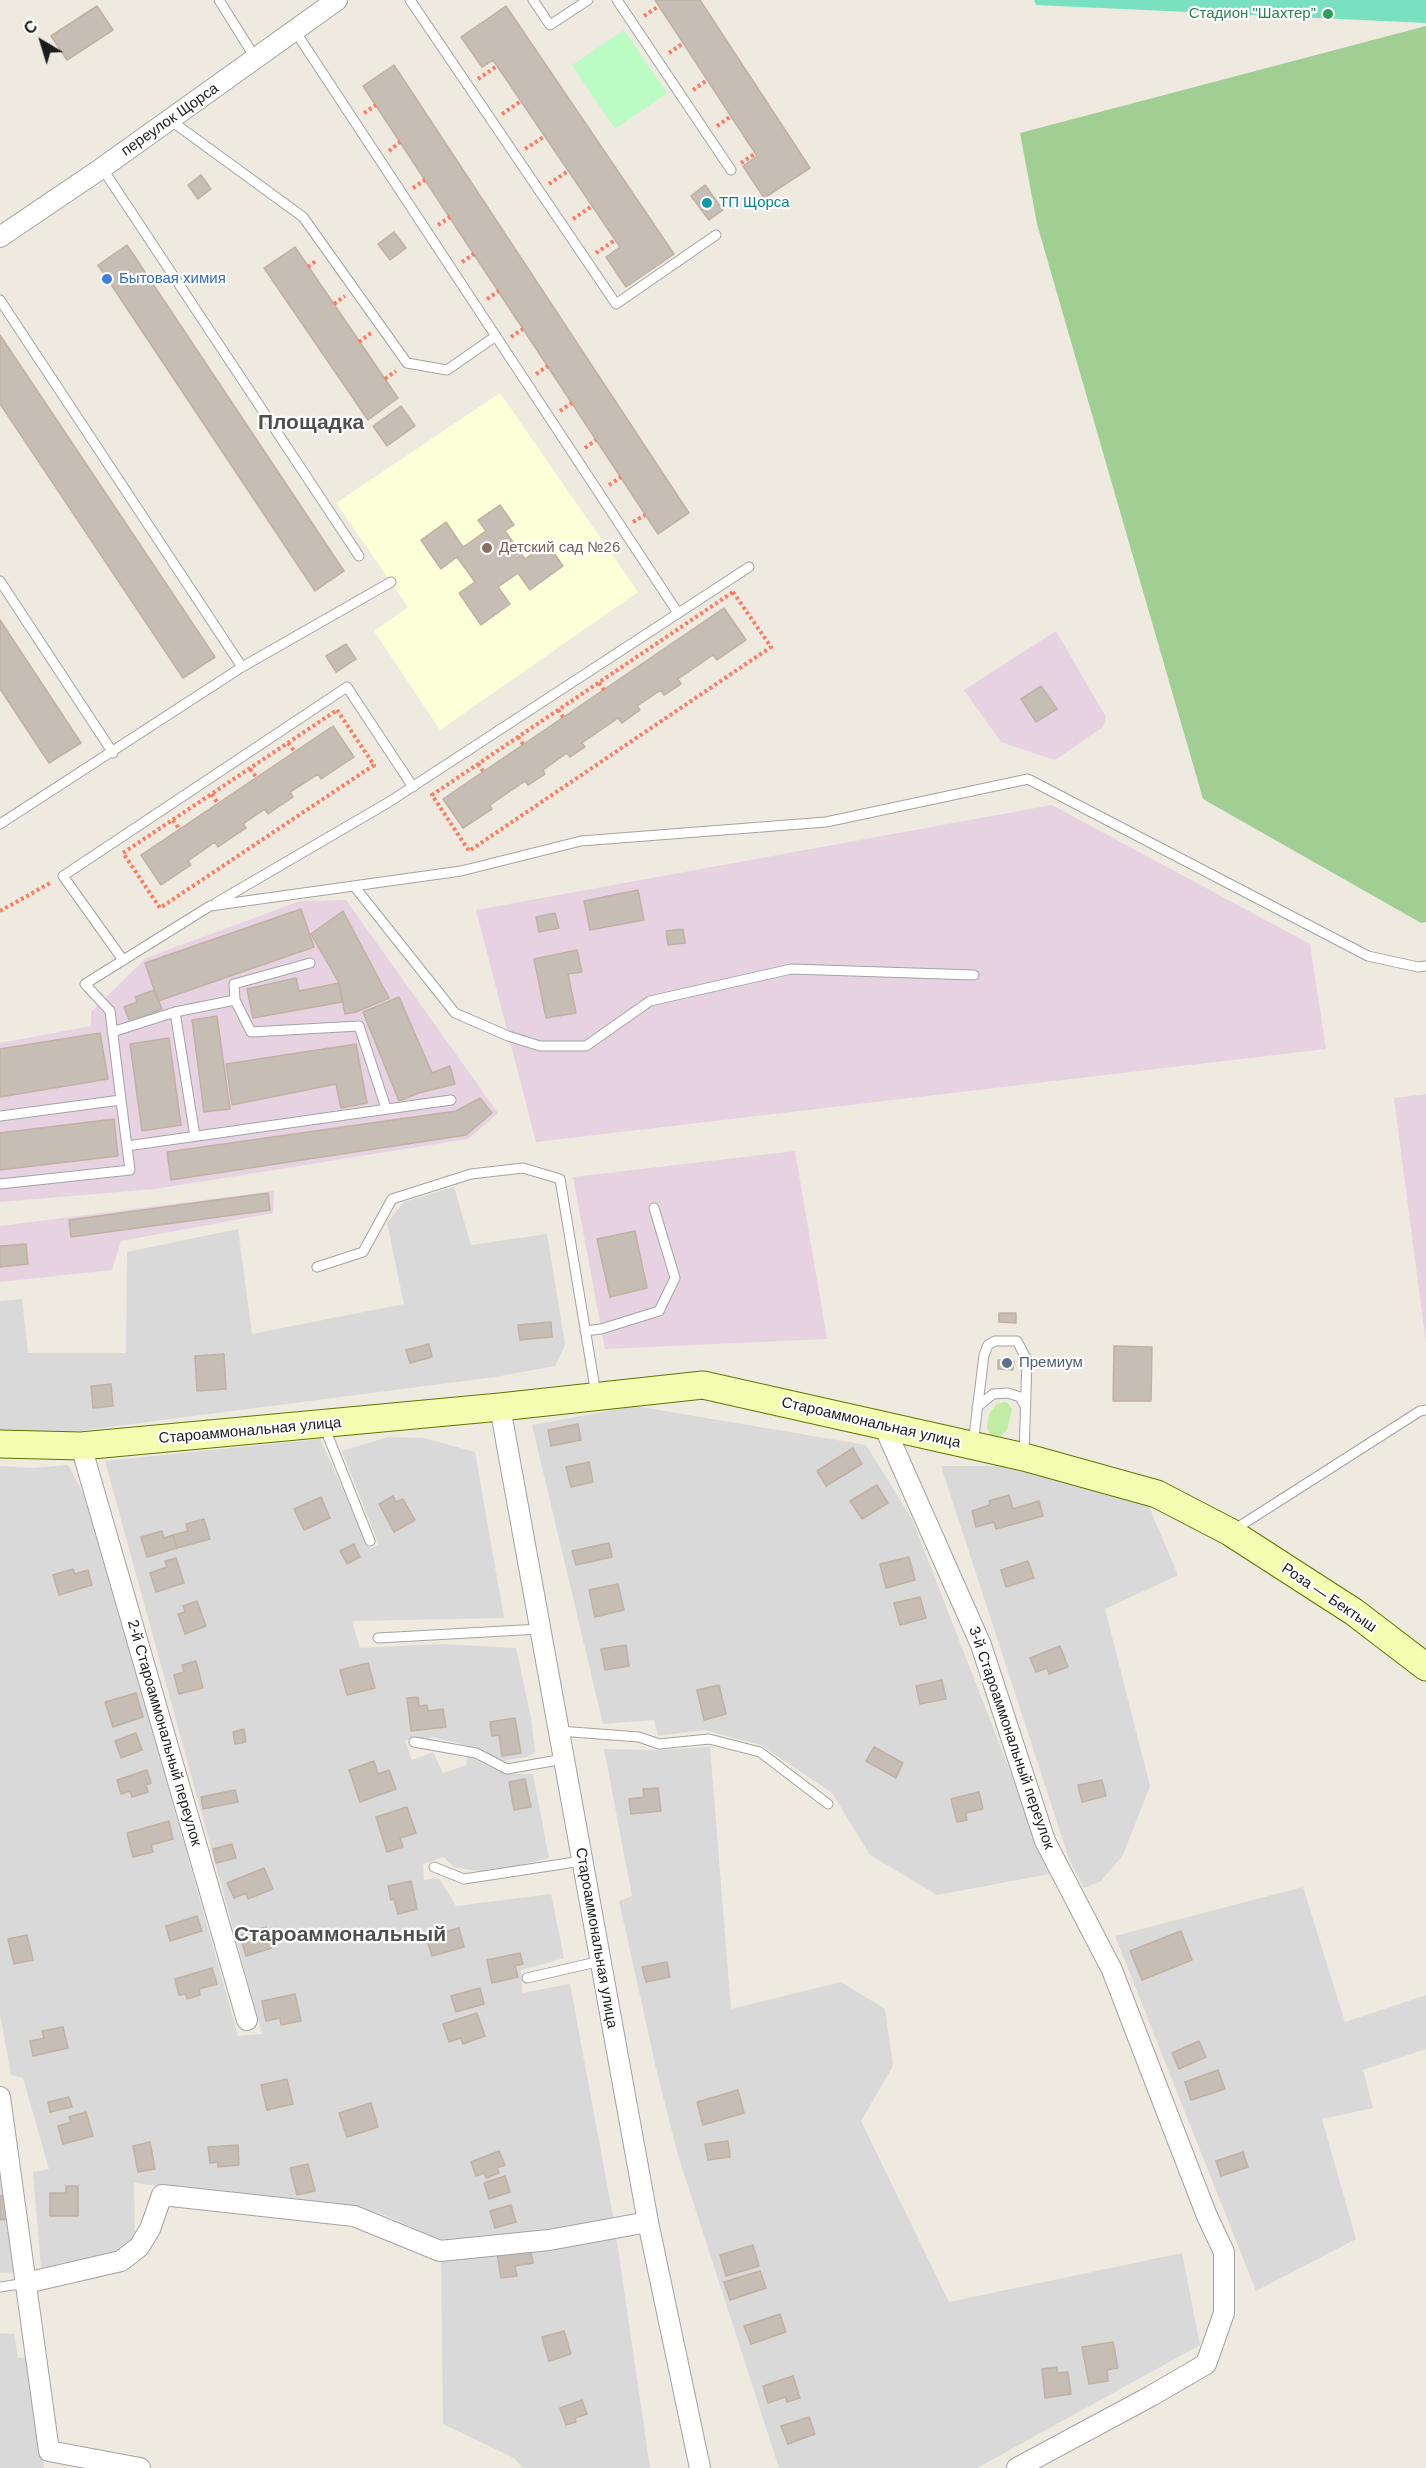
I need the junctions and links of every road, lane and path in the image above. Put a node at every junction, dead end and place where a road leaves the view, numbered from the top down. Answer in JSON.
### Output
{"nodes":[{"id":1,"x":219,"y":0,"type":"edge"},
{"id":2,"x":338,"y":0,"type":"edge"},
{"id":3,"x":410,"y":0,"type":"edge"},
{"id":4,"x":533,"y":0,"type":"edge"},
{"id":5,"x":588,"y":0,"type":"edge"},
{"id":6,"x":617,"y":0,"type":"edge"},
{"id":7,"x":295,"y":31,"type":"junction"},
{"id":8,"x":256,"y":59,"type":"junction"},
{"id":9,"x":497,"y":66,"type":"dead end"},
{"id":10,"x":468,"y":86,"type":"junction"},
{"id":11,"x":521,"y":101,"type":"dead end"},
{"id":12,"x":170,"y":120,"type":"junction"},
{"id":13,"x":492,"y":121,"type":"junction"},
{"id":14,"x":544,"y":136,"type":"dead end"},
{"id":15,"x":516,"y":156,"type":"junction"},
{"id":16,"x":102,"y":168,"type":"junction"},
{"id":17,"x":731,"y":170,"type":"dead end"},
{"id":18,"x":568,"y":171,"type":"dead end"},
{"id":19,"x":539,"y":190,"type":"junction"},
{"id":20,"x":592,"y":206,"type":"dead end"},
{"id":21,"x":563,"y":225,"type":"junction"},
{"id":22,"x":716,"y":234,"type":"dead end"},
{"id":23,"x":0,"y":237,"type":"edge"},
{"id":24,"x":615,"y":240,"type":"dead end"},
{"id":25,"x":586,"y":260,"type":"junction"},
{"id":26,"x":0,"y":300,"type":"edge"},
{"id":27,"x":496,"y":336,"type":"junction"},
{"id":28,"x":359,"y":556,"type":"dead end"},
{"id":29,"x":749,"y":567,"type":"dead end"},
{"id":30,"x":0,"y":581,"type":"edge"},
{"id":31,"x":391,"y":582,"type":"dead end"},
{"id":32,"x":678,"y":613,"type":"junction"},
{"id":33,"x":679,"y":628,"type":"junction"},
{"id":34,"x":684,"y":635,"type":"dead end"},
{"id":35,"x":639,"y":656,"type":"junction"},
{"id":36,"x":644,"y":662,"type":"dead end"},
{"id":37,"x":242,"y":668,"type":"junction"},
{"id":38,"x":599,"y":682,"type":"junction"},
{"id":39,"x":604,"y":690,"type":"dead end"},
{"id":40,"x":558,"y":710,"type":"junction"},
{"id":41,"x":563,"y":717,"type":"dead end"},
{"id":42,"x":518,"y":737,"type":"junction"},
{"id":43,"x":288,"y":743,"type":"junction"},
{"id":44,"x":523,"y":744,"type":"dead end"},
{"id":45,"x":295,"y":752,"type":"dead end"},
{"id":46,"x":113,"y":753,"type":"junction"},
{"id":47,"x":478,"y":764,"type":"junction"},
{"id":48,"x":250,"y":769,"type":"junction"},
{"id":49,"x":483,"y":771,"type":"dead end"},
{"id":50,"x":256,"y":778,"type":"dead end"},
{"id":51,"x":413,"y":787,"type":"junction"},
{"id":52,"x":212,"y":794,"type":"junction"},
{"id":53,"x":218,"y":804,"type":"dead end"},
{"id":54,"x":173,"y":820,"type":"junction"},
{"id":55,"x":0,"y":824,"type":"edge"},
{"id":56,"x":180,"y":830,"type":"dead end"},
{"id":57,"x":63,"y":876,"type":"junction"},
{"id":58,"x":354,"y":886,"type":"junction"},
{"id":59,"x":210,"y":906,"type":"junction"},
{"id":60,"x":0,"y":911,"type":"edge"},
{"id":61,"x":123,"y":960,"type":"junction"},
{"id":62,"x":310,"y":963,"type":"dead end"},
{"id":63,"x":1426,"y":966,"type":"edge"},
{"id":64,"x":974,"y":975,"type":"dead end"},
{"id":65,"x":235,"y":1000,"type":"junction"},
{"id":66,"x":175,"y":1012,"type":"junction"},
{"id":67,"x":112,"y":1032,"type":"junction"},
{"id":68,"x":121,"y":1100,"type":"junction"},
{"id":69,"x":451,"y":1100,"type":"dead end"},
{"id":70,"x":386,"y":1108,"type":"junction"},
{"id":71,"x":0,"y":1116,"type":"edge"},
{"id":72,"x":195,"y":1136,"type":"junction"},
{"id":73,"x":127,"y":1146,"type":"junction"},
{"id":74,"x":0,"y":1184,"type":"edge"},
{"id":75,"x":654,"y":1208,"type":"dead end"},
{"id":76,"x":317,"y":1267,"type":"dead end"},
{"id":77,"x":585,"y":1331,"type":"junction"},
{"id":78,"x":596,"y":1397,"type":"junction"},
{"id":79,"x":500,"y":1407,"type":"junction"},
{"id":80,"x":977,"y":1407,"type":"junction"},
{"id":81,"x":1026,"y":1409,"type":"junction"},
{"id":82,"x":1426,"y":1410,"type":"edge"},
{"id":83,"x":323,"y":1424,"type":"junction"},
{"id":84,"x":884,"y":1426,"type":"junction"},
{"id":85,"x":0,"y":1444,"type":"edge"},
{"id":86,"x":81,"y":1446,"type":"junction"},
{"id":87,"x":972,"y":1446,"type":"junction"},
{"id":88,"x":1024,"y":1457,"type":"junction"},
{"id":89,"x":1230,"y":1532,"type":"junction"},
{"id":90,"x":370,"y":1541,"type":"dead end"},
{"id":91,"x":540,"y":1629,"type":"junction"},
{"id":92,"x":378,"y":1638,"type":"dead end"},
{"id":93,"x":1426,"y":1667,"type":"edge"},
{"id":94,"x":559,"y":1731,"type":"junction"},
{"id":95,"x":414,"y":1742,"type":"dead end"},
{"id":96,"x":564,"y":1759,"type":"junction"},
{"id":97,"x":828,"y":1804,"type":"dead end"},
{"id":98,"x":582,"y":1861,"type":"junction"},
{"id":99,"x":434,"y":1867,"type":"dead end"},
{"id":100,"x":601,"y":1961,"type":"junction"},
{"id":101,"x":527,"y":1977,"type":"dead end"},
{"id":102,"x":247,"y":2020,"type":"dead end"},
{"id":103,"x":0,"y":2097,"type":"edge"},
{"id":104,"x":648,"y":2222,"type":"junction"},
{"id":105,"x":26,"y":2283,"type":"junction"},
{"id":106,"x":0,"y":2287,"type":"edge"},
{"id":107,"x":50,"y":2459,"type":"edge"},
{"id":108,"x":140,"y":2468,"type":"edge"},
{"id":109,"x":700,"y":2468,"type":"edge"},
{"id":110,"x":1017,"y":2468,"type":"edge"}],
"edges":[{"from":1,"to":8,"type":"lane"},
{"from":2,"to":7,"type":"street","name":"переулок Щорса"},
{"from":3,"to":10,"type":"lane"},
{"from":4,"to":5,"type":"lane"},
{"from":6,"to":17,"type":"lane"},
{"from":7,"to":8,"type":"street","name":"переулок Щорса"},
{"from":7,"to":27,"type":"lane"},
{"from":8,"to":12,"type":"street","name":"переулок Щорса"},
{"from":9,"to":10,"type":"path"},
{"from":10,"to":13,"type":"lane"},
{"from":11,"to":13,"type":"path"},
{"from":12,"to":16,"type":"street","name":"переулок Щорса"},
{"from":12,"to":27,"type":"lane"},
{"from":13,"to":15,"type":"lane"},
{"from":14,"to":15,"type":"path"},
{"from":15,"to":19,"type":"lane"},
{"from":16,"to":23,"type":"street","name":"переулок Щорса"},
{"from":16,"to":28,"type":"lane"},
{"from":18,"to":19,"type":"path"},
{"from":19,"to":21,"type":"lane"},
{"from":20,"to":21,"type":"path"},
{"from":21,"to":25,"type":"lane"},
{"from":22,"to":25,"type":"lane"},
{"from":24,"to":25,"type":"path"},
{"from":26,"to":37,"type":"lane"},
{"from":27,"to":32,"type":"lane"},
{"from":29,"to":32,"type":"lane"},
{"from":30,"to":46,"type":"lane"},
{"from":31,"to":37,"type":"lane"},
{"from":32,"to":51,"type":"lane"},
{"from":33,"to":34,"type":"path"},
{"from":33,"to":35,"type":"path"},
{"from":33,"to":47,"type":"path"},
{"from":35,"to":36,"type":"path"},
{"from":35,"to":38,"type":"path"},
{"from":37,"to":46,"type":"lane"},
{"from":38,"to":39,"type":"path"},
{"from":38,"to":40,"type":"path"},
{"from":40,"to":41,"type":"path"},
{"from":40,"to":42,"type":"path"},
{"from":42,"to":44,"type":"path"},
{"from":42,"to":47,"type":"path"},
{"from":43,"to":45,"type":"path"},
{"from":43,"to":48,"type":"path"},
{"from":43,"to":54,"type":"path"},
{"from":46,"to":55,"type":"lane"},
{"from":47,"to":49,"type":"path"},
{"from":48,"to":50,"type":"path"},
{"from":48,"to":52,"type":"path"},
{"from":51,"to":57,"type":"lane"},
{"from":51,"to":59,"type":"lane"},
{"from":52,"to":53,"type":"path"},
{"from":52,"to":54,"type":"path"},
{"from":54,"to":56,"type":"path"},
{"from":57,"to":60,"type":"path"},
{"from":57,"to":61,"type":"lane"},
{"from":58,"to":59,"type":"lane"},
{"from":58,"to":63,"type":"lane"},
{"from":58,"to":64,"type":"lane"},
{"from":59,"to":61,"type":"lane"},
{"from":61,"to":67,"type":"lane"},
{"from":62,"to":65,"type":"lane"},
{"from":65,"to":66,"type":"lane"},
{"from":65,"to":70,"type":"lane"},
{"from":66,"to":67,"type":"lane"},
{"from":66,"to":72,"type":"lane"},
{"from":67,"to":68,"type":"lane"},
{"from":68,"to":71,"type":"lane"},
{"from":68,"to":73,"type":"lane"},
{"from":69,"to":70,"type":"lane"},
{"from":70,"to":72,"type":"lane"},
{"from":72,"to":73,"type":"lane"},
{"from":73,"to":74,"type":"lane"},
{"from":75,"to":77,"type":"lane"},
{"from":76,"to":77,"type":"lane"},
{"from":77,"to":78,"type":"lane"},
{"from":78,"to":79,"type":"street","name":"Староаммональная улица"},
{"from":78,"to":84,"type":"street","name":"Староаммональная улица"},
{"from":79,"to":83,"type":"street","name":"Староаммональная улица"},
{"from":79,"to":91,"type":"street","name":"Староаммональная улица"},
{"from":80,"to":81,"type":"lane"},
{"from":80,"to":81,"type":"lane"},
{"from":80,"to":87,"type":"lane"},
{"from":81,"to":88,"type":"lane"},
{"from":82,"to":89,"type":"lane"},
{"from":83,"to":86,"type":"street","name":"Староаммональная улица"},
{"from":83,"to":90,"type":"lane"},
{"from":84,"to":87,"type":"street","name":"Староаммональная улица"},
{"from":84,"to":110,"type":"street","name":"3-й Староаммональный переулок"},
{"from":85,"to":86,"type":"street","name":"Староаммональная улица"},
{"from":86,"to":102,"type":"street","name":"2-й Староаммональный переулок"},
{"from":87,"to":88,"type":"street","name":"Староаммональная улица"},
{"from":88,"to":89,"type":"street","name":"Староаммональная улица"},
{"from":89,"to":93,"type":"street","name":"Роза — Бектыш"},
{"from":91,"to":92,"type":"lane"},
{"from":91,"to":94,"type":"street","name":"Староаммональная улица"},
{"from":94,"to":96,"type":"street","name":"Староаммональная улица"},
{"from":94,"to":97,"type":"lane"},
{"from":95,"to":96,"type":"lane"},
{"from":96,"to":98,"type":"street","name":"Староаммональная улица"},
{"from":98,"to":99,"type":"lane"},
{"from":98,"to":100,"type":"street","name":"Староаммональная улица"},
{"from":100,"to":101,"type":"lane"},
{"from":100,"to":104,"type":"street","name":"Староаммональная улица"},
{"from":103,"to":105,"type":"street"},
{"from":104,"to":105,"type":"street"},
{"from":104,"to":109,"type":"street","name":"Староаммональная улица"},
{"from":105,"to":106,"type":"lane"},
{"from":105,"to":107,"type":"street"},
{"from":107,"to":108,"type":"street"}]}
